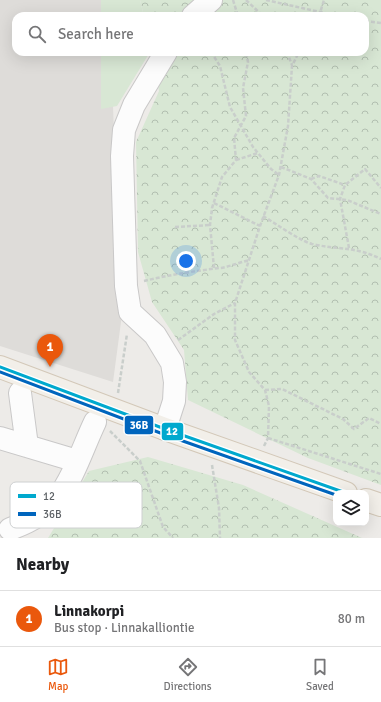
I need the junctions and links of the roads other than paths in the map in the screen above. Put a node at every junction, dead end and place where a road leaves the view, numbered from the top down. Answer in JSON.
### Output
{"nodes":[{"id":1,"x":211,"y":0,"type":"edge"},
{"id":2,"x":198,"y":12,"type":"edge"},
{"id":3,"x":164,"y":56,"type":"edge"},
{"id":4,"x":0,"y":367,"type":"edge"},
{"id":5,"x":20,"y":393,"type":"dead end"},
{"id":6,"x":100,"y":424,"type":"road end"},
{"id":7,"x":165,"y":429,"type":"junction"},
{"id":8,"x":0,"y":438,"type":"edge"},
{"id":9,"x":27,"y":446,"type":"junction"},
{"id":10,"x":77,"y":461,"type":"junction"},
{"id":11,"x":66,"y":482,"type":"edge"},
{"id":12,"x":338,"y":490,"type":"edge"},
{"id":13,"x":369,"y":501,"type":"edge"},
{"id":14,"x":381,"y":504,"type":"edge"}],
"edges":[{"from":1,"to":2,"type":"lane"},
{"from":3,"to":7,"type":"lane"},
{"from":4,"to":7,"type":"main road"},
{"from":5,"to":9,"type":"lane"},
{"from":6,"to":10,"type":"lane"},
{"from":7,"to":12,"type":"main road"},
{"from":8,"to":9,"type":"lane"},
{"from":9,"to":10,"type":"lane"},
{"from":10,"to":11,"type":"lane"},
{"from":13,"to":14,"type":"main road"}]}
